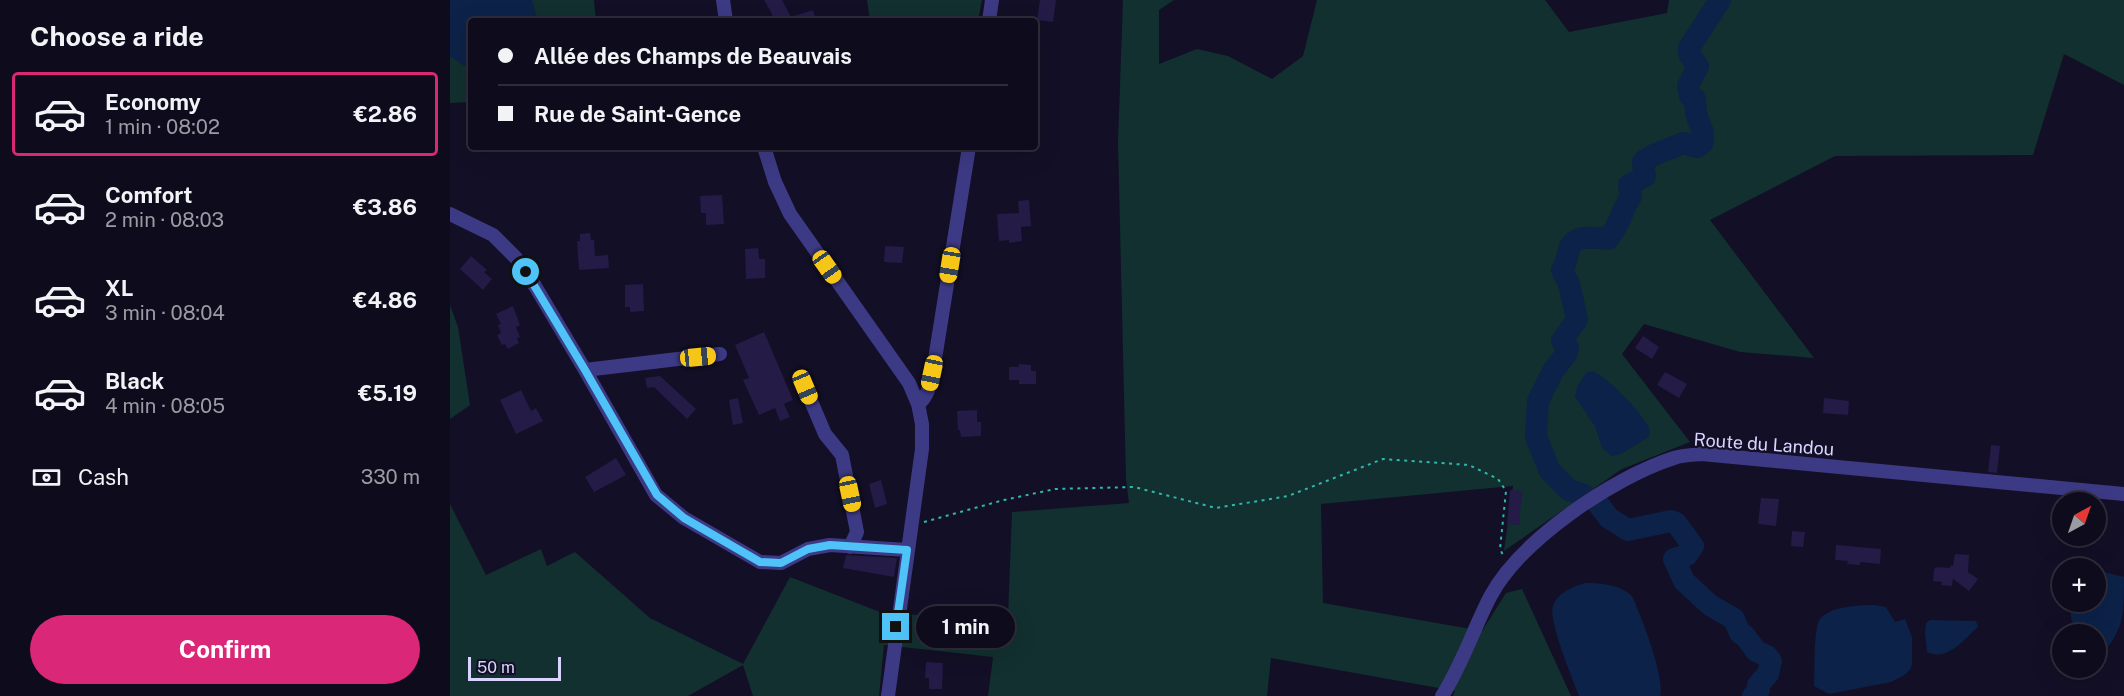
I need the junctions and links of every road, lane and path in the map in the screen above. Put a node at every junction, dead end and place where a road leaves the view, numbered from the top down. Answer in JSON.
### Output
{"nodes":[{"id":1,"x":723,"y":0,"type":"edge"},
{"id":2,"x":992,"y":0,"type":"edge"},
{"id":3,"x":726,"y":18,"type":"edge"},
{"id":4,"x":989,"y":18,"type":"edge"},
{"id":5,"x":765,"y":150,"type":"edge"},
{"id":6,"x":969,"y":150,"type":"edge"},
{"id":7,"x":450,"y":214,"type":"edge"},
{"id":8,"x":720,"y":354,"type":"dead end"},
{"id":9,"x":585,"y":370,"type":"junction"},
{"id":10,"x":805,"y":387,"type":"dead end"},
{"id":11,"x":918,"y":404,"type":"junction"},
{"id":12,"x":2124,"y":494,"type":"edge"},
{"id":13,"x":912,"y":526,"type":"junction"},
{"id":14,"x":850,"y":547,"type":"junction"},
{"id":15,"x":907,"y":550,"type":"junction"},
{"id":16,"x":1510,"y":568,"type":"junction"},
{"id":17,"x":888,"y":696,"type":"edge"},
{"id":18,"x":1442,"y":696,"type":"edge"}],
"edges":[{"from":1,"to":3,"type":"street"},
{"from":2,"to":4,"type":"street"},
{"from":5,"to":11,"type":"street"},
{"from":6,"to":11,"type":"street"},
{"from":7,"to":9,"type":"street"},
{"from":8,"to":9,"type":"street"},
{"from":9,"to":14,"type":"street"},
{"from":10,"to":14,"type":"street"},
{"from":11,"to":13,"type":"street"},
{"from":12,"to":16,"type":"street","name":"Route du Landou"},
{"from":13,"to":15,"type":"street"},
{"from":13,"to":16,"type":"path"},
{"from":14,"to":15,"type":"street"},
{"from":15,"to":17,"type":"street"},
{"from":16,"to":18,"type":"street","name":"Route du Landou"}]}
